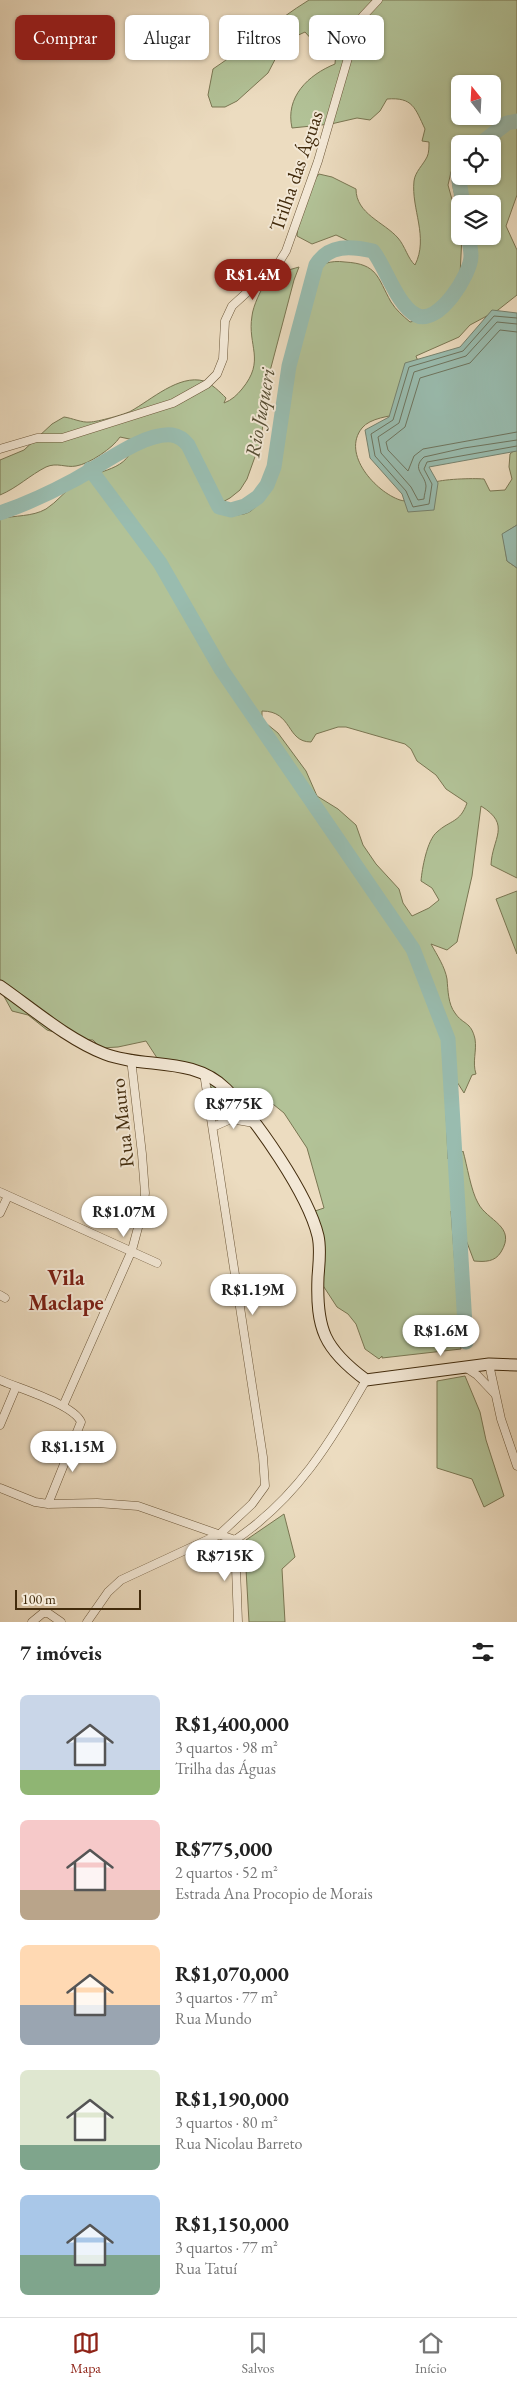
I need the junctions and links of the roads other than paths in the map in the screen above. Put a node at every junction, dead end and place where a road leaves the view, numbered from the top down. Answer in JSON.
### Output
{"nodes":[{"id":1,"x":378,"y":0,"type":"edge"},
{"id":2,"x":0,"y":449,"type":"edge"},
{"id":3,"x":0,"y":986,"type":"edge"},
{"id":4,"x":131,"y":1060,"type":"junction"},
{"id":5,"x":204,"y":1074,"type":"junction"},
{"id":6,"x":254,"y":1122,"type":"junction"},
{"id":7,"x":213,"y":1127,"type":"junction"},
{"id":8,"x":0,"y":1192,"type":"edge"},
{"id":9,"x":8,"y":1196,"type":"junction"},
{"id":10,"x":0,"y":1213,"type":"edge"},
{"id":11,"x":132,"y":1250,"type":"junction"},
{"id":12,"x":157,"y":1263,"type":"dead end"},
{"id":13,"x":489,"y":1364,"type":"junction"},
{"id":14,"x":517,"y":1365,"type":"edge"},
{"id":15,"x":465,"y":1367,"type":"junction"},
{"id":16,"x":0,"y":1380,"type":"edge"},
{"id":17,"x":366,"y":1380,"type":"junction"},
{"id":18,"x":16,"y":1387,"type":"junction"},
{"id":19,"x":495,"y":1394,"type":"junction"},
{"id":20,"x":63,"y":1406,"type":"junction"},
{"id":21,"x":0,"y":1425,"type":"edge"},
{"id":22,"x":517,"y":1466,"type":"edge"},
{"id":23,"x":0,"y":1488,"type":"edge"},
{"id":24,"x":48,"y":1504,"type":"junction"},
{"id":25,"x":220,"y":1534,"type":"junction"},
{"id":26,"x":235,"y":1540,"type":"junction"},
{"id":27,"x":32,"y":1622,"type":"edge"},
{"id":28,"x":61,"y":1622,"type":"edge"},
{"id":29,"x":87,"y":1622,"type":"edge"},
{"id":30,"x":238,"y":1622,"type":"edge"}],
"edges":[{"from":1,"to":2,"type":"street","name":"Trilha das Águas"},
{"from":3,"to":4,"type":"street"},
{"from":4,"to":5,"type":"street"},
{"from":4,"to":11,"type":"street","name":"Rua Mauro"},
{"from":5,"to":6,"type":"street"},
{"from":5,"to":7,"type":"street"},
{"from":6,"to":7,"type":"street"},
{"from":6,"to":17,"type":"street"},
{"from":7,"to":25,"type":"street"},
{"from":8,"to":9,"type":"street"},
{"from":9,"to":10,"type":"street"},
{"from":9,"to":11,"type":"street"},
{"from":11,"to":12,"type":"street"},
{"from":11,"to":20,"type":"street","name":"Rua Mauro"},
{"from":13,"to":14,"type":"street"},
{"from":13,"to":15,"type":"street"},
{"from":13,"to":19,"type":"street"},
{"from":15,"to":17,"type":"street"},
{"from":15,"to":19,"type":"street"},
{"from":16,"to":18,"type":"street"},
{"from":17,"to":26,"type":"street"},
{"from":18,"to":20,"type":"street"},
{"from":18,"to":21,"type":"street"},
{"from":19,"to":22,"type":"street"},
{"from":20,"to":24,"type":"street"},
{"from":23,"to":24,"type":"street"},
{"from":24,"to":25,"type":"street"},
{"from":25,"to":26,"type":"street"},
{"from":25,"to":29,"type":"street"},
{"from":26,"to":30,"type":"street"},
{"from":27,"to":28,"type":"street"}]}
